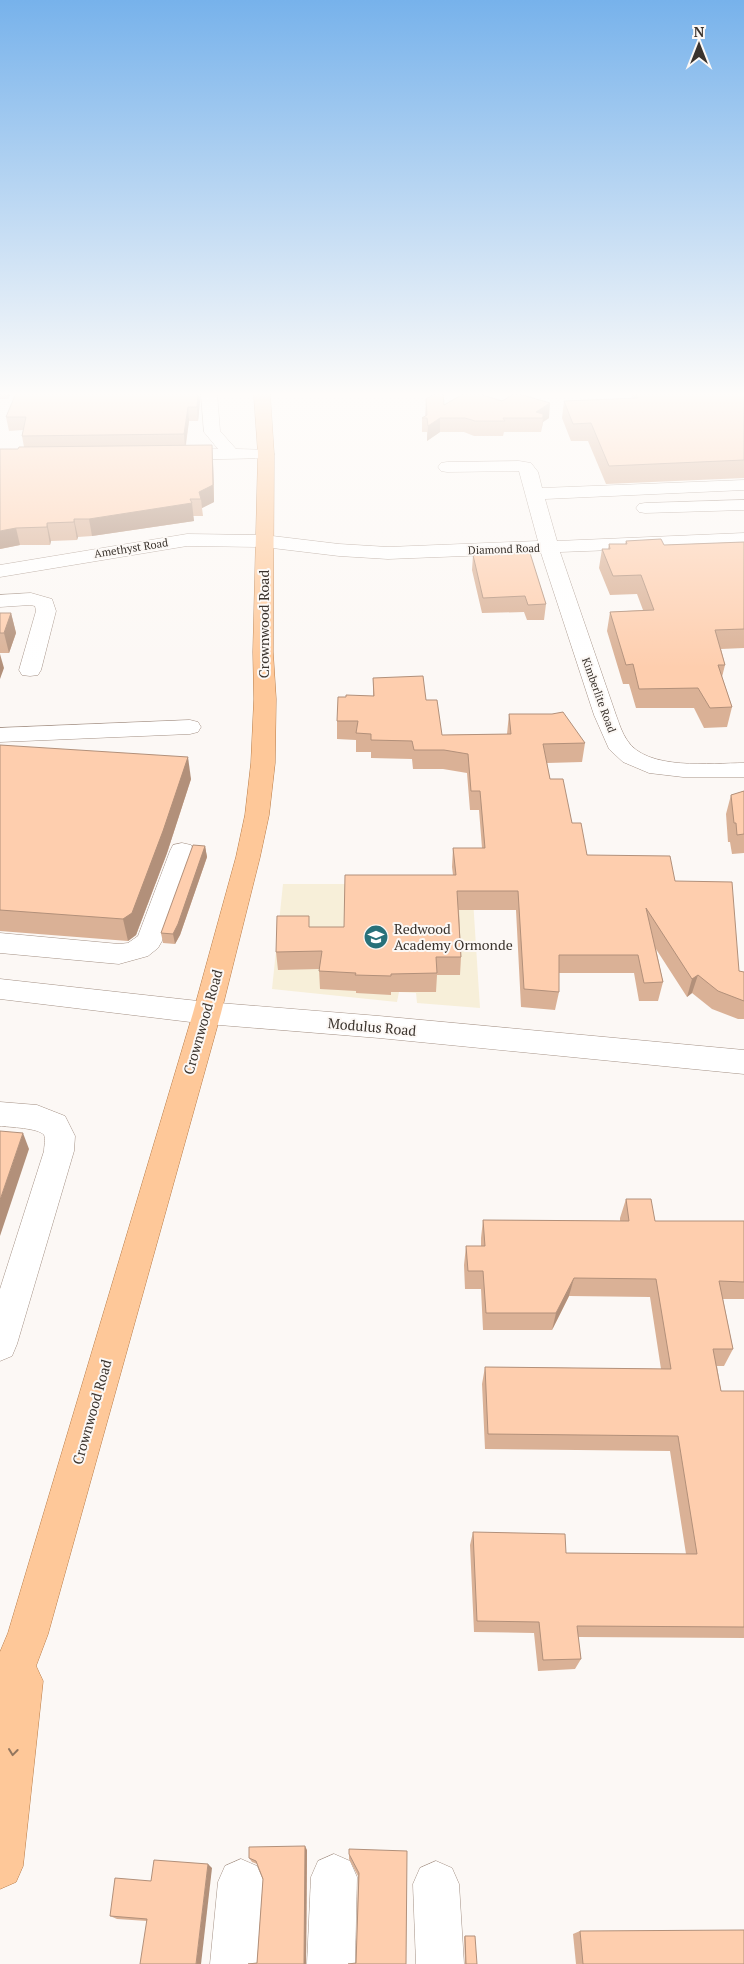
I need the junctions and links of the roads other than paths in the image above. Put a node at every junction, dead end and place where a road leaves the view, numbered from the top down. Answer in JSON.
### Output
{"nodes":[{"id":1,"x":265,"y":485,"type":"edge"},
{"id":2,"x":533,"y":485,"type":"edge"},
{"id":3,"x":744,"y":485,"type":"edge"},
{"id":4,"x":588,"y":492,"type":"junction"},
{"id":5,"x":535,"y":494,"type":"junction"},
{"id":6,"x":744,"y":505,"type":"edge"},
{"id":7,"x":596,"y":509,"type":"dead end"},
{"id":8,"x":632,"y":509,"type":"dead end"},
{"id":9,"x":744,"y":539,"type":"edge"},
{"id":10,"x":264,"y":541,"type":"junction"},
{"id":11,"x":549,"y":547,"type":"junction"},
{"id":12,"x":0,"y":571,"type":"edge"},
{"id":13,"x":0,"y":601,"type":"edge"},
{"id":14,"x":30,"y":670,"type":"dead end"},
{"id":15,"x":190,"y":727,"type":"dead end"},
{"id":16,"x":0,"y":735,"type":"edge"},
{"id":17,"x":744,"y":770,"type":"edge"},
{"id":18,"x":182,"y":851,"type":"dead end"},
{"id":19,"x":0,"y":943,"type":"edge"},
{"id":20,"x":0,"y":989,"type":"edge"},
{"id":21,"x":207,"y":1013,"type":"junction"},
{"id":22,"x":744,"y":1062,"type":"edge"},
{"id":23,"x":0,"y":1114,"type":"edge"},
{"id":24,"x":0,"y":1344,"type":"edge"},
{"id":25,"x":28,"y":1634,"type":"junction"},
{"id":26,"x":0,"y":1709,"type":"edge"},
{"id":27,"x":0,"y":1866,"type":"edge"},
{"id":28,"x":334,"y":1876,"type":"dead end"},
{"id":29,"x":241,"y":1882,"type":"dead end"},
{"id":30,"x":436,"y":1884,"type":"dead end"},
{"id":31,"x":234,"y":1964,"type":"edge"},
{"id":32,"x":331,"y":1964,"type":"edge"},
{"id":33,"x":440,"y":1964,"type":"edge"}],
"edges":[{"from":1,"to":10,"type":"main road","name":"Crownwood Road"},
{"from":2,"to":5,"type":"street","name":"Kimberlite Road"},
{"from":3,"to":4,"type":"street"},
{"from":4,"to":5,"type":"street"},
{"from":4,"to":7,"type":"street"},
{"from":5,"to":11,"type":"street","name":"Kimberlite Road"},
{"from":6,"to":8,"type":"street"},
{"from":9,"to":11,"type":"street","name":"Diamond Road"},
{"from":10,"to":11,"type":"street","name":"Diamond Road"},
{"from":10,"to":12,"type":"street","name":"Amethyst Road"},
{"from":10,"to":21,"type":"main road","name":"Crownwood Road"},
{"from":11,"to":17,"type":"street","name":"Kimberlite Road"},
{"from":13,"to":14,"type":"street"},
{"from":15,"to":16,"type":"street"},
{"from":18,"to":19,"type":"street"},
{"from":20,"to":21,"type":"street","name":"Modulus Road"},
{"from":21,"to":22,"type":"street","name":"Modulus Road"},
{"from":21,"to":25,"type":"main road","name":"Crownwood Road"},
{"from":23,"to":24,"type":"street"},
{"from":25,"to":26,"type":"main road","name":"Crownwood Road"},
{"from":25,"to":27,"type":"main road","name":"Crownwood Road","one_way":true},
{"from":28,"to":32,"type":"street"},
{"from":29,"to":31,"type":"street"},
{"from":30,"to":33,"type":"street"}]}
